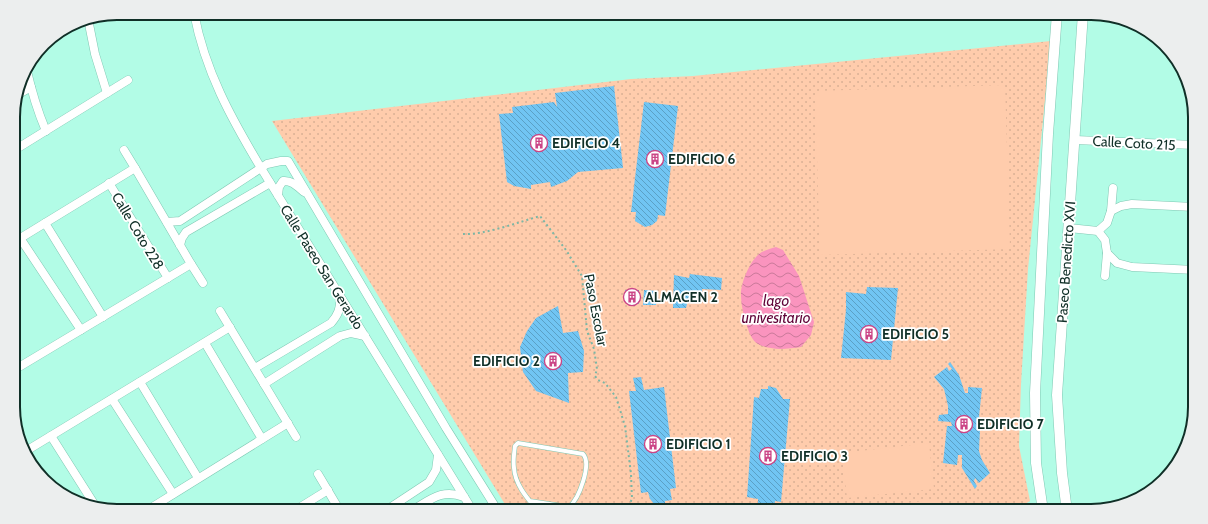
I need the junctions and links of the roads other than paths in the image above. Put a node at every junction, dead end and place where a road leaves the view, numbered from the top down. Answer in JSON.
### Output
{"nodes":[{"id":1,"x":195,"y":20,"type":"edge"},
{"id":2,"x":1056,"y":20,"type":"edge"},
{"id":3,"x":1083,"y":20,"type":"edge"},
{"id":4,"x":89,"y":24,"type":"edge"},
{"id":5,"x":29,"y":77,"type":"edge"},
{"id":6,"x":128,"y":80,"type":"dead end"},
{"id":7,"x":31,"y":87,"type":"junction"},
{"id":8,"x":23,"y":91,"type":"edge"},
{"id":9,"x":107,"y":93,"type":"junction"},
{"id":10,"x":46,"y":131,"type":"junction"},
{"id":11,"x":1074,"y":140,"type":"junction"},
{"id":12,"x":1188,"y":146,"type":"edge"},
{"id":13,"x":20,"y":147,"type":"edge"},
{"id":14,"x":124,"y":150,"type":"dead end"},
{"id":15,"x":288,"y":161,"type":"joint"},
{"id":16,"x":135,"y":168,"type":"junction"},
{"id":17,"x":260,"y":168,"type":"junction"},
{"id":18,"x":109,"y":183,"type":"junction"},
{"id":19,"x":270,"y":183,"type":"junction"},
{"id":20,"x":1113,"y":188,"type":"dead end"},
{"id":21,"x":278,"y":195,"type":"junction"},
{"id":22,"x":308,"y":195,"type":"junction"},
{"id":23,"x":1188,"y":207,"type":"edge"},
{"id":24,"x":1111,"y":212,"type":"junction"},
{"id":25,"x":167,"y":222,"type":"junction"},
{"id":26,"x":45,"y":223,"type":"junction"},
{"id":27,"x":1068,"y":228,"type":"junction"},
{"id":28,"x":1098,"y":230,"type":"junction"},
{"id":29,"x":20,"y":238,"type":"edge"},
{"id":30,"x":20,"y":244,"type":"edge"},
{"id":31,"x":180,"y":245,"type":"junction"},
{"id":32,"x":1107,"y":253,"type":"junction"},
{"id":33,"x":191,"y":264,"type":"junction"},
{"id":34,"x":1188,"y":270,"type":"edge"},
{"id":35,"x":1105,"y":276,"type":"dead end"},
{"id":36,"x":168,"y":278,"type":"junction"},
{"id":37,"x":202,"y":283,"type":"dead end"},
{"id":38,"x":340,"y":296,"type":"junction"},
{"id":39,"x":220,"y":311,"type":"dead end"},
{"id":40,"x":103,"y":317,"type":"junction"},
{"id":41,"x":230,"y":328,"type":"junction"},
{"id":42,"x":81,"y":330,"type":"junction"},
{"id":43,"x":365,"y":336,"type":"junction"},
{"id":44,"x":205,"y":343,"type":"junction"},
{"id":45,"x":20,"y":366,"type":"edge"},
{"id":46,"x":255,"y":368,"type":"junction"},
{"id":47,"x":140,"y":382,"type":"junction"},
{"id":48,"x":264,"y":384,"type":"junction"},
{"id":49,"x":112,"y":399,"type":"junction"},
{"id":50,"x":288,"y":423,"type":"junction"},
{"id":51,"x":51,"y":436,"type":"junction"},
{"id":52,"x":296,"y":437,"type":"dead end"},
{"id":53,"x":262,"y":439,"type":"junction"},
{"id":54,"x":29,"y":448,"type":"edge"},
{"id":55,"x":438,"y":455,"type":"junction"},
{"id":56,"x":318,"y":474,"type":"dead end"},
{"id":57,"x":198,"y":478,"type":"junction"},
{"id":58,"x":328,"y":490,"type":"junction"},
{"id":59,"x":173,"y":494,"type":"junction"},
{"id":60,"x":464,"y":497,"type":"junction"},
{"id":61,"x":92,"y":501,"type":"edge"},
{"id":62,"x":530,"y":501,"type":"junction"},
{"id":63,"x":157,"y":504,"type":"edge"},
{"id":64,"x":308,"y":504,"type":"edge"},
{"id":65,"x":336,"y":504,"type":"edge"},
{"id":66,"x":396,"y":504,"type":"edge"},
{"id":67,"x":424,"y":504,"type":"edge"},
{"id":68,"x":468,"y":504,"type":"edge"},
{"id":69,"x":494,"y":504,"type":"edge"},
{"id":70,"x":532,"y":504,"type":"edge"},
{"id":71,"x":550,"y":504,"type":"edge"},
{"id":72,"x":573,"y":504,"type":"edge"},
{"id":73,"x":1043,"y":504,"type":"edge"},
{"id":74,"x":1066,"y":504,"type":"edge"}],
"edges":[{"from":1,"to":17,"type":"street","name":"Calle Paseo San Gerardo"},
{"from":2,"to":73,"type":"street","name":"Paseo Benedicto XVI"},
{"from":3,"to":11,"type":"street","name":"Paseo Benedicto XVI"},
{"from":4,"to":9,"type":"street"},
{"from":5,"to":7,"type":"street"},
{"from":6,"to":9,"type":"street"},
{"from":7,"to":8,"type":"street"},
{"from":7,"to":10,"type":"street"},
{"from":9,"to":10,"type":"street"},
{"from":10,"to":13,"type":"street"},
{"from":11,"to":12,"type":"street","name":"Calle Coto 215"},
{"from":11,"to":27,"type":"street","name":"Paseo Benedicto XVI"},
{"from":14,"to":16,"type":"street","name":"Calle Coto 228"},
{"from":15,"to":17,"type":"street","name":"Calle Coto 228"},
{"from":15,"to":22,"type":"street","name":"Calle Paseo San Gerardo"},
{"from":16,"to":18,"type":"street","name":"Calle Coto 228"},
{"from":16,"to":25,"type":"street","name":"Calle Coto 228"},
{"from":17,"to":19,"type":"street","name":"Calle Paseo San Gerardo"},
{"from":17,"to":25,"type":"street","name":"Calle Coto 228"},
{"from":18,"to":26,"type":"street","name":"Calle Coto 228"},
{"from":18,"to":36,"type":"street","name":"Calle Coto 228"},
{"from":19,"to":21,"type":"street","name":"Calle Paseo San Gerardo"},
{"from":19,"to":31,"type":"street","name":"Calle Coto 228"},
{"from":20,"to":24,"type":"street"},
{"from":21,"to":22,"type":"street"},
{"from":21,"to":38,"type":"street","name":"Calle Paseo San Gerardo"},
{"from":22,"to":69,"type":"street","name":"Calle Paseo San Gerardo"},
{"from":23,"to":24,"type":"street"},
{"from":24,"to":28,"type":"street"},
{"from":25,"to":31,"type":"street","name":"Calle Coto 228"},
{"from":26,"to":29,"type":"street","name":"Calle Coto 228"},
{"from":26,"to":40,"type":"street"},
{"from":27,"to":28,"type":"street"},
{"from":27,"to":74,"type":"street","name":"Paseo Benedicto XVI"},
{"from":28,"to":32,"type":"street"},
{"from":30,"to":42,"type":"street","name":"Calle Coto 228"},
{"from":31,"to":33,"type":"street","name":"Calle Coto 228"},
{"from":32,"to":34,"type":"street"},
{"from":32,"to":35,"type":"street"},
{"from":33,"to":36,"type":"street","name":"Calle Coto 228"},
{"from":33,"to":37,"type":"street","name":"Calle Coto 228"},
{"from":36,"to":40,"type":"street","name":"Calle Coto 228"},
{"from":38,"to":43,"type":"street","name":"Calle Paseo San Gerardo"},
{"from":38,"to":46,"type":"street"},
{"from":39,"to":41,"type":"street"},
{"from":40,"to":42,"type":"street","name":"Calle Coto 228"},
{"from":41,"to":44,"type":"street"},
{"from":41,"to":46,"type":"street"},
{"from":42,"to":45,"type":"street","name":"Calle Coto 228"},
{"from":43,"to":48,"type":"street"},
{"from":43,"to":55,"type":"street","name":"Calle Paseo San Gerardo"},
{"from":44,"to":47,"type":"street"},
{"from":44,"to":53,"type":"street"},
{"from":46,"to":48,"type":"street"},
{"from":47,"to":49,"type":"street"},
{"from":47,"to":57,"type":"street"},
{"from":48,"to":50,"type":"street"},
{"from":49,"to":51,"type":"street"},
{"from":49,"to":59,"type":"street"},
{"from":50,"to":52,"type":"street"},
{"from":50,"to":53,"type":"street"},
{"from":51,"to":54,"type":"street"},
{"from":51,"to":61,"type":"street"},
{"from":53,"to":57,"type":"street"},
{"from":55,"to":60,"type":"street","name":"Calle Paseo San Gerardo"},
{"from":55,"to":66,"type":"street"},
{"from":56,"to":58,"type":"street"},
{"from":57,"to":59,"type":"street"},
{"from":58,"to":64,"type":"street"},
{"from":58,"to":65,"type":"street"},
{"from":59,"to":63,"type":"street"},
{"from":60,"to":67,"type":"street"},
{"from":60,"to":68,"type":"street","name":"Calle Paseo San Gerardo"},
{"from":62,"to":70,"type":"lane"},
{"from":62,"to":71,"type":"lane"},
{"from":62,"to":72,"type":"lane"}]}
